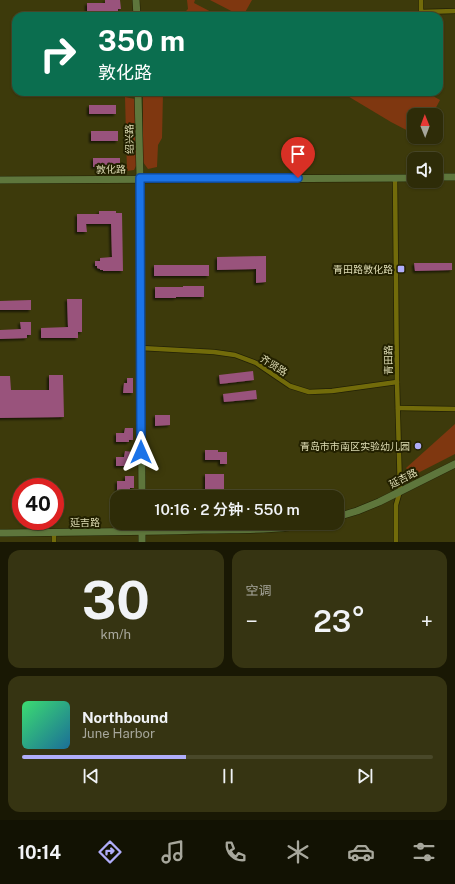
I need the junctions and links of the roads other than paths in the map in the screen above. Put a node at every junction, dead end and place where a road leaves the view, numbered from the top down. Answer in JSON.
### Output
{"nodes":[{"id":1,"x":136,"y":0,"type":"edge"},
{"id":2,"x":421,"y":0,"type":"edge"},
{"id":3,"x":455,"y":11,"type":"edge"},
{"id":4,"x":137,"y":12,"type":"edge"},
{"id":5,"x":421,"y":12,"type":"edge"},
{"id":6,"x":443,"y":12,"type":"edge"},
{"id":7,"x":138,"y":96,"type":"edge"},
{"id":8,"x":443,"y":177,"type":"edge"},
{"id":9,"x":455,"y":177,"type":"edge"},
{"id":10,"x":140,"y":178,"type":"junction"},
{"id":11,"x":395,"y":178,"type":"junction"},
{"id":12,"x":407,"y":178,"type":"edge"},
{"id":13,"x":0,"y":180,"type":"edge"},
{"id":14,"x":141,"y":348,"type":"junction"},
{"id":15,"x":397,"y":382,"type":"junction"},
{"id":16,"x":398,"y":408,"type":"junction"},
{"id":17,"x":455,"y":409,"type":"edge"},
{"id":18,"x":455,"y":464,"type":"edge"},
{"id":19,"x":142,"y":490,"type":"edge"},
{"id":20,"x":400,"y":491,"type":"junction"},
{"id":21,"x":344,"y":515,"type":"edge"},
{"id":22,"x":200,"y":530,"type":"edge"},
{"id":23,"x":54,"y":532,"type":"junction"},
{"id":24,"x":142,"y":532,"type":"junction"},
{"id":25,"x":0,"y":533,"type":"edge"},
{"id":26,"x":54,"y":542,"type":"edge"},
{"id":27,"x":142,"y":542,"type":"edge"},
{"id":28,"x":396,"y":542,"type":"edge"}],
"edges":[{"from":1,"to":4,"type":"main road"},
{"from":2,"to":5,"type":"street"},
{"from":3,"to":6,"type":"street"},
{"from":7,"to":10,"type":"main road","name":"绍兴路"},
{"from":8,"to":9,"type":"main road"},
{"from":10,"to":11,"type":"main road","name":"敦化路"},
{"from":10,"to":13,"type":"main road","name":"敦化路"},
{"from":10,"to":14,"type":"main road","name":"绍兴路"},
{"from":11,"to":12,"type":"main road","name":"敦化路"},
{"from":11,"to":15,"type":"street","name":"青田路"},
{"from":14,"to":15,"type":"street","name":"齐贤路"},
{"from":14,"to":19,"type":"main road","name":"绍兴路"},
{"from":15,"to":16,"type":"street","name":"青田路"},
{"from":16,"to":17,"type":"street"},
{"from":16,"to":20,"type":"street","name":"青田路"},
{"from":18,"to":20,"type":"main road","name":"延吉路"},
{"from":20,"to":21,"type":"main road","name":"延吉路"},
{"from":20,"to":28,"type":"street","name":"青田路"},
{"from":22,"to":24,"type":"main road","name":"延吉路"},
{"from":23,"to":24,"type":"main road","name":"延吉路"},
{"from":23,"to":25,"type":"main road","name":"延吉路"},
{"from":23,"to":26,"type":"street"},
{"from":24,"to":27,"type":"main road"}]}
